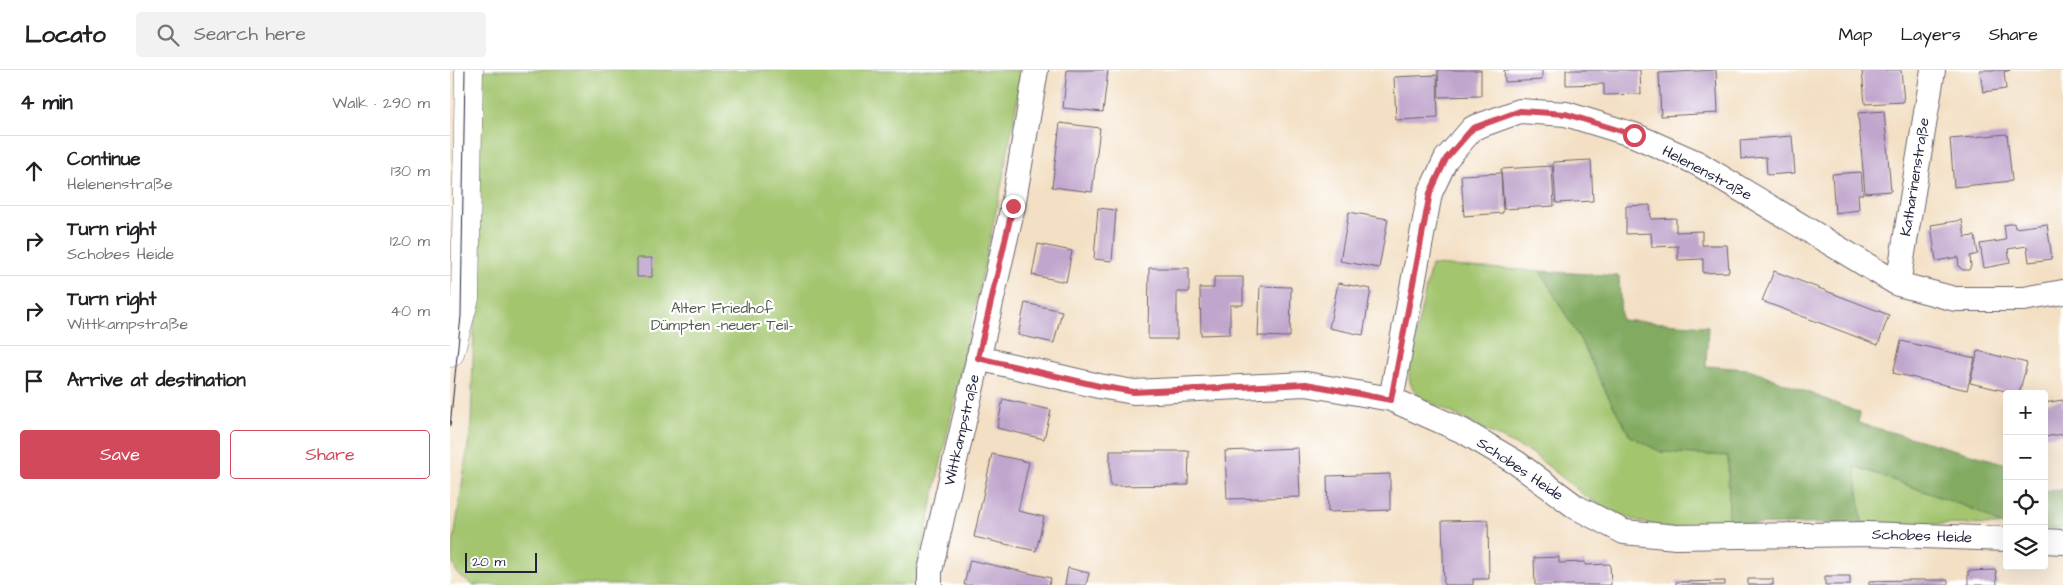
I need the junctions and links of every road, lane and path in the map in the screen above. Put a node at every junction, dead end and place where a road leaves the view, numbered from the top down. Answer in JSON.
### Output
{"nodes":[{"id":1,"x":469,"y":70,"type":"edge"},
{"id":2,"x":1036,"y":70,"type":"edge"},
{"id":3,"x":1933,"y":70,"type":"edge"},
{"id":4,"x":1898,"y":284,"type":"junction"},
{"id":5,"x":2063,"y":292,"type":"edge"},
{"id":6,"x":450,"y":353,"type":"edge"},
{"id":7,"x":978,"y":358,"type":"junction"},
{"id":8,"x":1391,"y":400,"type":"junction"},
{"id":9,"x":2003,"y":539,"type":"edge"},
{"id":10,"x":2048,"y":541,"type":"edge"},
{"id":11,"x":2063,"y":542,"type":"edge"},
{"id":12,"x":930,"y":585,"type":"edge"}],
"edges":[{"from":1,"to":6,"type":"street"},
{"from":2,"to":7,"type":"street","name":"Wittkampstraße"},
{"from":3,"to":4,"type":"street","name":"Katharinenstraße"},
{"from":4,"to":5,"type":"street","name":"Helenenstraße"},
{"from":4,"to":8,"type":"street","name":"Helenenstraße"},
{"from":7,"to":8,"type":"street","name":"Schobes Heide"},
{"from":7,"to":12,"type":"street","name":"Wittkampstraße"},
{"from":8,"to":9,"type":"street","name":"Schobes Heide"},
{"from":10,"to":11,"type":"street"}]}
